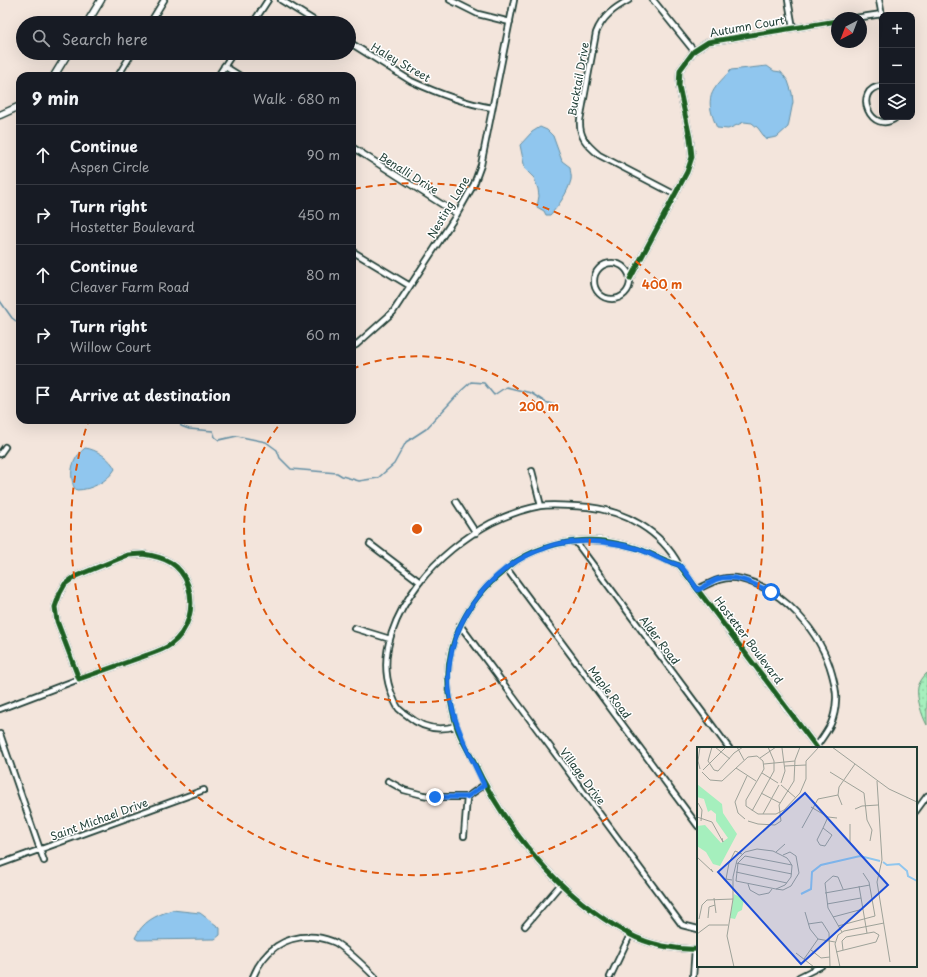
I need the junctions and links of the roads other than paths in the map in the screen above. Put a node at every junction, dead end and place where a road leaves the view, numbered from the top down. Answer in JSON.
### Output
{"nodes":[{"id":1,"x":101,"y":0,"type":"edge"},
{"id":2,"x":164,"y":0,"type":"edge"},
{"id":3,"x":268,"y":0,"type":"edge"},
{"id":4,"x":281,"y":0,"type":"edge"},
{"id":5,"x":450,"y":0,"type":"edge"},
{"id":6,"x":514,"y":0,"type":"edge"},
{"id":7,"x":629,"y":0,"type":"edge"},
{"id":8,"x":653,"y":0,"type":"edge"},
{"id":9,"x":788,"y":0,"type":"edge"},
{"id":10,"x":879,"y":0,"type":"edge"},
{"id":11,"x":881,"y":12,"type":"edge"},
{"id":12,"x":879,"y":15,"type":"edge"},
{"id":13,"x":91,"y":16,"type":"edge"},
{"id":14,"x":154,"y":16,"type":"edge"},
{"id":15,"x":258,"y":16,"type":"edge"},
{"id":16,"x":307,"y":16,"type":"edge"},
{"id":17,"x":867,"y":17,"type":"edge"},
{"id":18,"x":510,"y":22,"type":"junction"},
{"id":19,"x":831,"y":22,"type":"edge"},
{"id":20,"x":793,"y":28,"type":"junction"},
{"id":21,"x":356,"y":46,"type":"edge"},
{"id":22,"x":694,"y":51,"type":"junction"},
{"id":23,"x":64,"y":60,"type":"edge"},
{"id":24,"x":128,"y":60,"type":"edge"},
{"id":25,"x":228,"y":60,"type":"edge"},
{"id":26,"x":224,"y":66,"type":"junction"},
{"id":27,"x":56,"y":72,"type":"edge"},
{"id":28,"x":120,"y":72,"type":"edge"},
{"id":29,"x":220,"y":72,"type":"edge"},
{"id":30,"x":234,"y":72,"type":"edge"},
{"id":31,"x":879,"y":86,"type":"edge"},
{"id":32,"x":16,"y":108,"type":"edge"},
{"id":33,"x":492,"y":108,"type":"junction"},
{"id":34,"x":0,"y":115,"type":"edge"},
{"id":35,"x":891,"y":120,"type":"edge"},
{"id":36,"x":356,"y":150,"type":"edge"},
{"id":37,"x":674,"y":194,"type":"junction"},
{"id":38,"x":457,"y":214,"type":"junction"},
{"id":39,"x":356,"y":253,"type":"edge"},
{"id":40,"x":630,"y":279,"type":"junction"},
{"id":41,"x":410,"y":286,"type":"junction"},
{"id":42,"x":356,"y":345,"type":"edge"},
{"id":43,"x":5,"y":447,"type":"dead end"},
{"id":44,"x":0,"y":454,"type":"edge"},
{"id":45,"x":532,"y":471,"type":"dead end"},
{"id":46,"x":456,"y":502,"type":"dead end"},
{"id":47,"x":540,"y":506,"type":"junction"},
{"id":48,"x":476,"y":533,"type":"junction"},
{"id":49,"x":576,"y":542,"type":"junction"},
{"id":50,"x":370,"y":544,"type":"dead end"},
{"id":51,"x":679,"y":564,"type":"junction"},
{"id":52,"x":507,"y":569,"type":"junction"},
{"id":53,"x":420,"y":582,"type":"junction"},
{"id":54,"x":698,"y":590,"type":"junction"},
{"id":55,"x":460,"y":625,"type":"junction"},
{"id":56,"x":354,"y":628,"type":"dead end"},
{"id":57,"x":390,"y":639,"type":"junction"},
{"id":58,"x":79,"y":679,"type":"junction"},
{"id":59,"x":0,"y":709,"type":"edge"},
{"id":60,"x":456,"y":726,"type":"junction"},
{"id":61,"x":0,"y":734,"type":"edge"},
{"id":62,"x":728,"y":747,"type":"edge"},
{"id":63,"x":817,"y":747,"type":"edge"},
{"id":64,"x":388,"y":781,"type":"dead end"},
{"id":65,"x":484,"y":785,"type":"junction"},
{"id":66,"x":204,"y":790,"type":"dead end"},
{"id":67,"x":927,"y":796,"type":"edge"},
{"id":68,"x":467,"y":797,"type":"junction"},
{"id":69,"x":917,"y":811,"type":"edge"},
{"id":70,"x":697,"y":825,"type":"edge"},
{"id":71,"x":464,"y":836,"type":"dead end"},
{"id":72,"x":40,"y":850,"type":"junction"},
{"id":73,"x":44,"y":862,"type":"dead end"},
{"id":74,"x":0,"y":864,"type":"edge"},
{"id":75,"x":561,"y":884,"type":"junction"},
{"id":76,"x":525,"y":926,"type":"dead end"},
{"id":77,"x":697,"y":929,"type":"edge"},
{"id":78,"x":630,"y":935,"type":"junction"},
{"id":79,"x":696,"y":949,"type":"edge"},
{"id":80,"x":819,"y":967,"type":"edge"},
{"id":81,"x":253,"y":977,"type":"edge"},
{"id":82,"x":375,"y":977,"type":"edge"},
{"id":83,"x":610,"y":977,"type":"edge"},
{"id":84,"x":693,"y":977,"type":"edge"},
{"id":85,"x":799,"y":977,"type":"edge"}],
"edges":[{"from":1,"to":13,"type":"street"},
{"from":2,"to":14,"type":"street"},
{"from":3,"to":15,"type":"street"},
{"from":4,"to":16,"type":"street"},
{"from":5,"to":18,"type":"street"},
{"from":6,"to":18,"type":"street","name":"Nesting Lane"},
{"from":7,"to":37,"type":"street","name":"Bucktail Drive"},
{"from":8,"to":22,"type":"street"},
{"from":9,"to":20,"type":"street"},
{"from":10,"to":11,"type":"street"},
{"from":12,"to":17,"type":"street"},
{"from":18,"to":33,"type":"street","name":"Nesting Lane"},
{"from":19,"to":20,"type":"street","name":"Autumn Court"},
{"from":20,"to":22,"type":"street","name":"Autumn Court"},
{"from":21,"to":33,"type":"street","name":"Haley Street"},
{"from":22,"to":37,"type":"street","name":"Autumn Court"},
{"from":23,"to":27,"type":"street"},
{"from":24,"to":28,"type":"street"},
{"from":25,"to":26,"type":"street"},
{"from":26,"to":29,"type":"street"},
{"from":26,"to":30,"type":"street"},
{"from":31,"to":35,"type":"street"},
{"from":32,"to":34,"type":"street"},
{"from":33,"to":38,"type":"street","name":"Nesting Lane"},
{"from":36,"to":38,"type":"street","name":"Benalli Drive"},
{"from":37,"to":40,"type":"street","name":"Autumn Court"},
{"from":38,"to":41,"type":"street","name":"Nesting Lane"},
{"from":39,"to":41,"type":"street"},
{"from":40,"to":40,"type":"street","name":"Autumn Court"},
{"from":41,"to":42,"type":"street","name":"Nesting Lane"},
{"from":43,"to":44,"type":"street"},
{"from":45,"to":47,"type":"street"},
{"from":46,"to":48,"type":"street"},
{"from":47,"to":48,"type":"street","name":"Hostetter Boulevard"},
{"from":47,"to":51,"type":"street","name":"Hostetter Boulevard"},
{"from":48,"to":53,"type":"street","name":"Hostetter Boulevard"},
{"from":49,"to":51,"type":"street"},
{"from":49,"to":52,"type":"street"},
{"from":49,"to":62,"type":"street","name":"Alder Road"},
{"from":50,"to":53,"type":"street"},
{"from":51,"to":54,"type":"street","name":"Hostetter Boulevard"},
{"from":52,"to":55,"type":"street"},
{"from":52,"to":70,"type":"street","name":"Maple Road"},
{"from":53,"to":57,"type":"street","name":"Hostetter Boulevard"},
{"from":54,"to":63,"type":"street","name":"Hostetter Boulevard"},
{"from":54,"to":63,"type":"street"},
{"from":55,"to":60,"type":"street"},
{"from":55,"to":77,"type":"street","name":"Village Drive"},
{"from":56,"to":57,"type":"street"},
{"from":57,"to":60,"type":"street","name":"Hostetter Boulevard"},
{"from":58,"to":58,"type":"street"},
{"from":58,"to":59,"type":"street"},
{"from":60,"to":65,"type":"street"},
{"from":61,"to":72,"type":"street"},
{"from":64,"to":68,"type":"street"},
{"from":65,"to":68,"type":"street"},
{"from":65,"to":75,"type":"street"},
{"from":66,"to":72,"type":"street","name":"Saint Michael Drive"},
{"from":67,"to":69,"type":"street"},
{"from":68,"to":71,"type":"street"},
{"from":72,"to":73,"type":"street"},
{"from":72,"to":74,"type":"street","name":"Saint Michael Drive"},
{"from":75,"to":76,"type":"street"},
{"from":75,"to":78,"type":"street"},
{"from":78,"to":79,"type":"street"},
{"from":78,"to":83,"type":"street"},
{"from":79,"to":84,"type":"street"},
{"from":80,"to":85,"type":"street"},
{"from":81,"to":82,"type":"street"}]}
